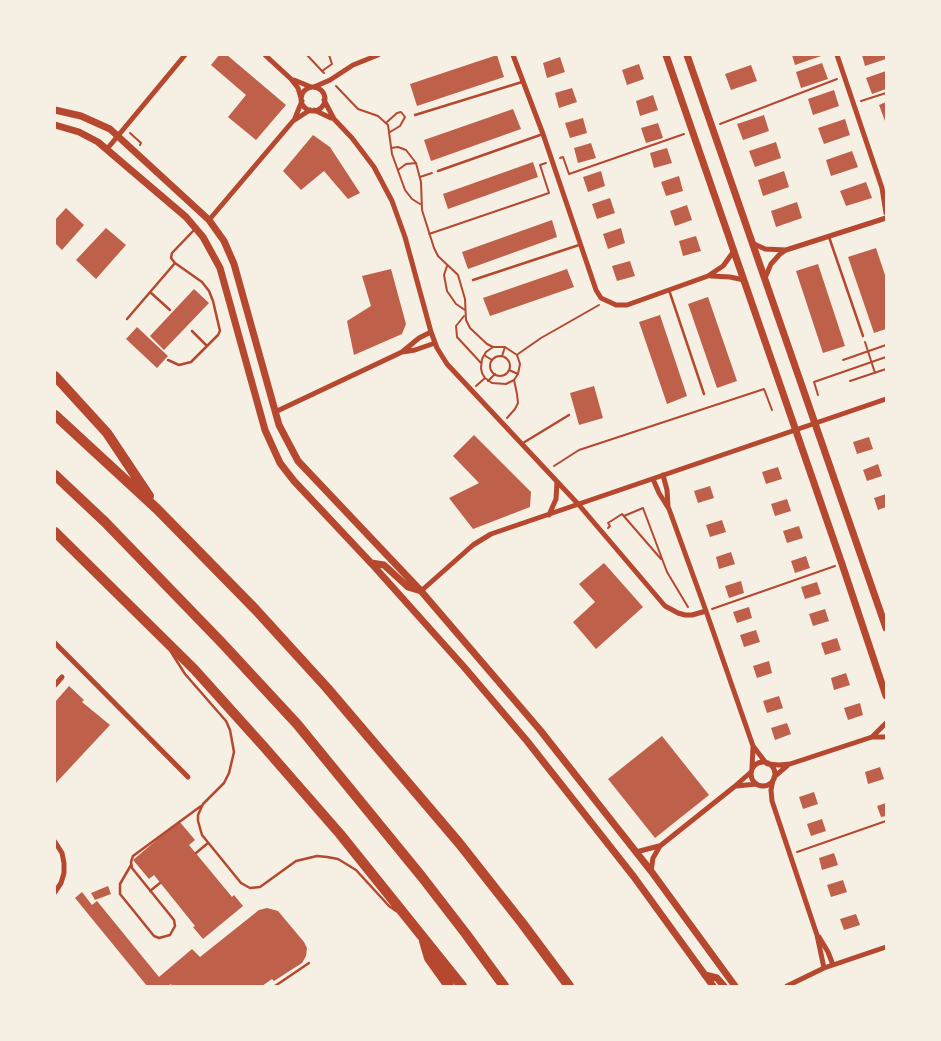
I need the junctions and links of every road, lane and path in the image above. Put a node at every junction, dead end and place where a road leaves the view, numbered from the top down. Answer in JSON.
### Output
{"nodes":[{"id":1,"x":185,"y":55,"type":"edge"},
{"id":2,"x":265,"y":55,"type":"edge"},
{"id":3,"x":307,"y":55,"type":"edge"},
{"id":4,"x":329,"y":55,"type":"edge"},
{"id":5,"x":378,"y":55,"type":"edge"},
{"id":6,"x":513,"y":55,"type":"edge"},
{"id":7,"x":666,"y":55,"type":"edge"},
{"id":8,"x":688,"y":55,"type":"edge"},
{"id":9,"x":837,"y":55,"type":"edge"},
{"id":10,"x":322,"y":71,"type":"junction"},
{"id":11,"x":844,"y":77,"type":"junction"},
{"id":12,"x":291,"y":79,"type":"junction"},
{"id":13,"x":330,"y":80,"type":"junction"},
{"id":14,"x":523,"y":81,"type":"junction"},
{"id":15,"x":313,"y":87,"type":"junction"},
{"id":16,"x":886,"y":93,"type":"edge"},
{"id":17,"x":324,"y":98,"type":"junction"},
{"id":18,"x":302,"y":99,"type":"junction"},
{"id":19,"x":854,"y":104,"type":"junction"},
{"id":20,"x":55,"y":110,"type":"edge"},
{"id":21,"x":312,"y":110,"type":"junction"},
{"id":22,"x":415,"y":115,"type":"dead end"},
{"id":23,"x":334,"y":120,"type":"junction"},
{"id":24,"x":293,"y":121,"type":"junction"},
{"id":25,"x":386,"y":123,"type":"junction"},
{"id":26,"x":55,"y":125,"type":"edge"},
{"id":27,"x":713,"y":126,"type":"junction"},
{"id":28,"x":390,"y":132,"type":"junction"},
{"id":29,"x":542,"y":134,"type":"junction"},
{"id":30,"x":118,"y":136,"type":"junction"},
{"id":31,"x":391,"y":148,"type":"junction"},
{"id":32,"x":107,"y":149,"type":"junction"},
{"id":33,"x":416,"y":163,"type":"junction"},
{"id":34,"x":398,"y":170,"type":"junction"},
{"id":35,"x":438,"y":171,"type":"joint"},
{"id":36,"x":420,"y":177,"type":"junction"},
{"id":37,"x":882,"y":188,"type":"junction"},
{"id":38,"x":886,"y":194,"type":"edge"},
{"id":39,"x":421,"y":204,"type":"junction"},
{"id":40,"x":886,"y":213,"type":"edge"},
{"id":41,"x":886,"y":218,"type":"edge"},
{"id":42,"x":209,"y":220,"type":"junction"},
{"id":43,"x":196,"y":228,"type":"junction"},
{"id":44,"x":829,"y":235,"type":"junction"},
{"id":45,"x":752,"y":243,"type":"junction"},
{"id":46,"x":580,"y":244,"type":"junction"},
{"id":47,"x":786,"y":250,"type":"junction"},
{"id":48,"x":734,"y":251,"type":"junction"},
{"id":49,"x":175,"y":263,"type":"junction"},
{"id":50,"x":448,"y":265,"type":"junction"},
{"id":51,"x":708,"y":276,"type":"junction"},
{"id":52,"x":765,"y":278,"type":"junction"},
{"id":53,"x":473,"y":280,"type":"dead end"},
{"id":54,"x":744,"y":280,"type":"junction"},
{"id":55,"x":670,"y":290,"type":"junction"},
{"id":56,"x":150,"y":292,"type":"junction"},
{"id":57,"x":605,"y":301,"type":"junction"},
{"id":58,"x":170,"y":310,"type":"dead end"},
{"id":59,"x":464,"y":310,"type":"junction"},
{"id":60,"x":465,"y":315,"type":"junction"},
{"id":61,"x":126,"y":319,"type":"dead end"},
{"id":62,"x":192,"y":331,"type":"dead end"},
{"id":63,"x":431,"y":332,"type":"junction"},
{"id":64,"x":863,"y":336,"type":"joint"},
{"id":65,"x":435,"y":343,"type":"junction"},
{"id":66,"x":886,"y":345,"type":"edge"},
{"id":67,"x":207,"y":346,"type":"junction"},
{"id":68,"x":493,"y":347,"type":"junction"},
{"id":69,"x":506,"y":347,"type":"junction"},
{"id":70,"x":402,"y":352,"type":"junction"},
{"id":71,"x":868,"y":352,"type":"junction"},
{"id":72,"x":484,"y":355,"type":"junction"},
{"id":73,"x":517,"y":355,"type":"junction"},
{"id":74,"x":502,"y":356,"type":"junction"},
{"id":75,"x":886,"y":357,"type":"edge"},
{"id":76,"x":168,"y":360,"type":"dead end"},
{"id":77,"x":492,"y":360,"type":"junction"},
{"id":78,"x":843,"y":360,"type":"dead end"},
{"id":79,"x":872,"y":362,"type":"junction"},
{"id":80,"x":481,"y":363,"type":"junction"},
{"id":81,"x":886,"y":369,"type":"edge"},
{"id":82,"x":509,"y":370,"type":"junction"},
{"id":83,"x":875,"y":373,"type":"junction"},
{"id":84,"x":494,"y":374,"type":"junction"},
{"id":85,"x":518,"y":374,"type":"junction"},
{"id":86,"x":55,"y":376,"type":"edge"},
{"id":87,"x":514,"y":380,"type":"junction"},
{"id":88,"x":488,"y":381,"type":"junction"},
{"id":89,"x":850,"y":381,"type":"dead end"},
{"id":90,"x":704,"y":394,"type":"dead end"},
{"id":91,"x":818,"y":395,"type":"dead end"},
{"id":92,"x":886,"y":400,"type":"edge"},
{"id":93,"x":772,"y":410,"type":"dead end"},
{"id":94,"x":275,"y":412,"type":"junction"},
{"id":95,"x":55,"y":415,"type":"edge"},
{"id":96,"x":568,"y":415,"type":"dead end"},
{"id":97,"x":501,"y":423,"type":"junction"},
{"id":98,"x":815,"y":423,"type":"junction"},
{"id":99,"x":795,"y":430,"type":"junction"},
{"id":100,"x":521,"y":444,"type":"junction"},
{"id":101,"x":547,"y":472,"type":"junction"},
{"id":102,"x":55,"y":475,"type":"edge"},
{"id":103,"x":662,"y":475,"type":"junction"},
{"id":104,"x":653,"y":479,"type":"junction"},
{"id":105,"x":557,"y":482,"type":"junction"},
{"id":106,"x":578,"y":505,"type":"junction"},
{"id":107,"x":158,"y":509,"type":"junction"},
{"id":108,"x":669,"y":509,"type":"junction"},
{"id":109,"x":548,"y":515,"type":"junction"},
{"id":110,"x":624,"y":516,"type":"junction"},
{"id":111,"x":55,"y":532,"type":"edge"},
{"id":112,"x":602,"y":532,"type":"junction"},
{"id":113,"x":662,"y":560,"type":"junction"},
{"id":114,"x":372,"y":563,"type":"junction"},
{"id":115,"x":842,"y":564,"type":"junction"},
{"id":116,"x":421,"y":591,"type":"junction"},
{"id":117,"x":706,"y":611,"type":"junction"},
{"id":118,"x":692,"y":615,"type":"junction"},
{"id":119,"x":886,"y":628,"type":"edge"},
{"id":120,"x":162,"y":638,"type":"junction"},
{"id":121,"x":55,"y":644,"type":"edge"},
{"id":122,"x":62,"y":677,"type":"dead end"},
{"id":123,"x":55,"y":685,"type":"edge"},
{"id":124,"x":886,"y":696,"type":"edge"},
{"id":125,"x":886,"y":723,"type":"edge"},
{"id":126,"x":872,"y":737,"type":"junction"},
{"id":127,"x":886,"y":737,"type":"edge"},
{"id":128,"x":752,"y":746,"type":"junction"},
{"id":129,"x":767,"y":763,"type":"junction"},
{"id":130,"x":790,"y":764,"type":"junction"},
{"id":131,"x":752,"y":770,"type":"junction"},
{"id":132,"x":188,"y":777,"type":"dead end"},
{"id":133,"x":773,"y":778,"type":"junction"},
{"id":134,"x":757,"y":785,"type":"junction"},
{"id":135,"x":734,"y":787,"type":"junction"},
{"id":136,"x":772,"y":801,"type":"junction"},
{"id":137,"x":203,"y":804,"type":"junction"},
{"id":138,"x":886,"y":822,"type":"edge"},
{"id":139,"x":55,"y":842,"type":"edge"},
{"id":140,"x":208,"y":843,"type":"junction"},
{"id":141,"x":660,"y":846,"type":"junction"},
{"id":142,"x":636,"y":852,"type":"junction"},
{"id":143,"x":196,"y":853,"type":"dead end"},
{"id":144,"x":790,"y":854,"type":"junction"},
{"id":145,"x":131,"y":865,"type":"junction"},
{"id":146,"x":651,"y":871,"type":"junction"},
{"id":147,"x":160,"y":883,"type":"dead end"},
{"id":148,"x":150,"y":891,"type":"junction"},
{"id":149,"x":55,"y":892,"type":"edge"},
{"id":150,"x":405,"y":914,"type":"junction"},
{"id":151,"x":818,"y":935,"type":"junction"},
{"id":152,"x":423,"y":937,"type":"junction"},
{"id":153,"x":886,"y":947,"type":"edge"},
{"id":154,"x":309,"y":963,"type":"dead end"},
{"id":155,"x":833,"y":965,"type":"junction"},
{"id":156,"x":824,"y":968,"type":"junction"},
{"id":157,"x":705,"y":975,"type":"junction"},
{"id":158,"x":275,"y":986,"type":"edge"},
{"id":159,"x":449,"y":986,"type":"edge"},
{"id":160,"x":462,"y":986,"type":"edge"},
{"id":161,"x":504,"y":986,"type":"edge"},
{"id":162,"x":569,"y":986,"type":"edge"},
{"id":163,"x":713,"y":986,"type":"edge"},
{"id":164,"x":724,"y":986,"type":"edge"},
{"id":165,"x":735,"y":986,"type":"edge"},
{"id":166,"x":787,"y":986,"type":"edge"}],
"edges":[{"from":1,"to":30,"type":"street"},
{"from":2,"to":12,"type":"street"},
{"from":3,"to":10,"type":"path"},
{"from":4,"to":10,"type":"path"},
{"from":5,"to":13,"type":"street"},
{"from":6,"to":14,"type":"street"},
{"from":7,"to":48,"type":"street"},
{"from":8,"to":27,"type":"street"},
{"from":9,"to":11,"type":"street"},
{"from":10,"to":13,"type":"path"},
{"from":11,"to":19,"type":"street"},
{"from":11,"to":27,"type":"path"},
{"from":12,"to":15,"type":"street"},
{"from":12,"to":18,"type":"street"},
{"from":13,"to":15,"type":"street"},
{"from":13,"to":17,"type":"street"},
{"from":13,"to":25,"type":"path"},
{"from":14,"to":22,"type":"lane"},
{"from":14,"to":29,"type":"street"},
{"from":15,"to":17,"type":"street"},
{"from":15,"to":18,"type":"street"},
{"from":16,"to":19,"type":"path"},
{"from":17,"to":21,"type":"street"},
{"from":17,"to":23,"type":"street"},
{"from":18,"to":21,"type":"street"},
{"from":18,"to":24,"type":"street"},
{"from":19,"to":37,"type":"street"},
{"from":20,"to":30,"type":"street"},
{"from":21,"to":23,"type":"street"},
{"from":21,"to":24,"type":"street"},
{"from":23,"to":63,"type":"street"},
{"from":24,"to":42,"type":"street"},
{"from":25,"to":28,"type":"path"},
{"from":25,"to":28,"type":"path"},
{"from":26,"to":32,"type":"street"},
{"from":27,"to":45,"type":"street"},
{"from":28,"to":31,"type":"path"},
{"from":29,"to":35,"type":"lane"},
{"from":29,"to":46,"type":"street"},
{"from":30,"to":32,"type":"street"},
{"from":30,"to":42,"type":"street"},
{"from":31,"to":33,"type":"path"},
{"from":31,"to":34,"type":"path"},
{"from":32,"to":43,"type":"street"},
{"from":33,"to":34,"type":"path"},
{"from":33,"to":36,"type":"path"},
{"from":34,"to":39,"type":"path"},
{"from":35,"to":36,"type":"path"},
{"from":36,"to":39,"type":"path"},
{"from":37,"to":38,"type":"street"},
{"from":37,"to":40,"type":"street"},
{"from":39,"to":50,"type":"path"},
{"from":41,"to":44,"type":"street"},
{"from":42,"to":94,"type":"street"},
{"from":43,"to":49,"type":"lane"},
{"from":43,"to":114,"type":"street"},
{"from":44,"to":47,"type":"street"},
{"from":44,"to":64,"type":"lane"},
{"from":45,"to":47,"type":"street"},
{"from":45,"to":52,"type":"street"},
{"from":46,"to":53,"type":"lane"},
{"from":46,"to":57,"type":"street"},
{"from":47,"to":52,"type":"street"},
{"from":48,"to":51,"type":"street"},
{"from":48,"to":54,"type":"street"},
{"from":49,"to":56,"type":"lane"},
{"from":49,"to":67,"type":"lane"},
{"from":50,"to":59,"type":"path"},
{"from":50,"to":59,"type":"path"},
{"from":51,"to":54,"type":"street"},
{"from":51,"to":55,"type":"street"},
{"from":52,"to":98,"type":"street"},
{"from":54,"to":99,"type":"street"},
{"from":55,"to":57,"type":"street"},
{"from":55,"to":90,"type":"lane"},
{"from":56,"to":58,"type":"lane"},
{"from":56,"to":61,"type":"lane"},
{"from":57,"to":73,"type":"path"},
{"from":59,"to":60,"type":"path"},
{"from":60,"to":68,"type":"path"},
{"from":60,"to":80,"type":"path"},
{"from":62,"to":67,"type":"lane"},
{"from":63,"to":65,"type":"street"},
{"from":63,"to":70,"type":"street"},
{"from":64,"to":71,"type":"path"},
{"from":65,"to":70,"type":"street"},
{"from":65,"to":97,"type":"street"},
{"from":66,"to":71,"type":"path"},
{"from":67,"to":76,"type":"lane"},
{"from":68,"to":69,"type":"path"},
{"from":68,"to":72,"type":"path"},
{"from":69,"to":73,"type":"path"},
{"from":69,"to":74,"type":"path"},
{"from":70,"to":94,"type":"street"},
{"from":71,"to":78,"type":"path"},
{"from":71,"to":79,"type":"path"},
{"from":72,"to":77,"type":"path"},
{"from":72,"to":80,"type":"path"},
{"from":73,"to":85,"type":"path"},
{"from":74,"to":77,"type":"path"},
{"from":74,"to":82,"type":"path"},
{"from":75,"to":79,"type":"path"},
{"from":77,"to":84,"type":"path"},
{"from":79,"to":83,"type":"path"},
{"from":79,"to":91,"type":"path"},
{"from":80,"to":88,"type":"path"},
{"from":81,"to":83,"type":"path"},
{"from":82,"to":84,"type":"path"},
{"from":82,"to":85,"type":"path"},
{"from":83,"to":89,"type":"path"},
{"from":84,"to":88,"type":"path"},
{"from":85,"to":87,"type":"path"},
{"from":86,"to":107,"type":"highway"},
{"from":87,"to":88,"type":"path"},
{"from":87,"to":97,"type":"path"},
{"from":92,"to":98,"type":"street"},
{"from":93,"to":101,"type":"path"},
{"from":94,"to":116,"type":"street"},
{"from":95,"to":107,"type":"highway"},
{"from":96,"to":100,"type":"lane"},
{"from":97,"to":100,"type":"street"},
{"from":98,"to":99,"type":"street"},
{"from":98,"to":119,"type":"street"},
{"from":99,"to":103,"type":"street"},
{"from":99,"to":115,"type":"street"},
{"from":100,"to":101,"type":"street"},
{"from":101,"to":105,"type":"street"},
{"from":102,"to":161,"type":"highway"},
{"from":103,"to":104,"type":"street"},
{"from":103,"to":108,"type":"street"},
{"from":104,"to":106,"type":"street"},
{"from":104,"to":108,"type":"street"},
{"from":105,"to":106,"type":"street"},
{"from":105,"to":109,"type":"street"},
{"from":106,"to":109,"type":"street"},
{"from":106,"to":112,"type":"street"},
{"from":107,"to":162,"type":"highway"},
{"from":108,"to":117,"type":"street"},
{"from":109,"to":116,"type":"street"},
{"from":110,"to":112,"type":"path"},
{"from":110,"to":113,"type":"path"},
{"from":110,"to":113,"type":"path"},
{"from":111,"to":120,"type":"highway"},
{"from":112,"to":118,"type":"street"},
{"from":113,"to":118,"type":"path"},
{"from":114,"to":116,"type":"street"},
{"from":114,"to":157,"type":"street"},
{"from":115,"to":117,"type":"path"},
{"from":115,"to":124,"type":"street"},
{"from":116,"to":142,"type":"street"},
{"from":117,"to":118,"type":"street"},
{"from":117,"to":128,"type":"street"},
{"from":120,"to":137,"type":"lane"},
{"from":120,"to":150,"type":"highway"},
{"from":121,"to":132,"type":"street"},
{"from":122,"to":123,"type":"street"},
{"from":125,"to":126,"type":"street"},
{"from":126,"to":127,"type":"street"},
{"from":126,"to":130,"type":"street"},
{"from":128,"to":129,"type":"street"},
{"from":128,"to":131,"type":"street"},
{"from":129,"to":130,"type":"street"},
{"from":129,"to":131,"type":"street"},
{"from":129,"to":133,"type":"street"},
{"from":130,"to":133,"type":"street"},
{"from":131,"to":134,"type":"street"},
{"from":131,"to":135,"type":"street"},
{"from":133,"to":134,"type":"street"},
{"from":133,"to":136,"type":"street"},
{"from":134,"to":135,"type":"street"},
{"from":134,"to":136,"type":"street"},
{"from":135,"to":141,"type":"street"},
{"from":136,"to":144,"type":"street"},
{"from":137,"to":140,"type":"lane"},
{"from":137,"to":145,"type":"lane"},
{"from":138,"to":144,"type":"path"},
{"from":139,"to":149,"type":"street"},
{"from":140,"to":143,"type":"lane"},
{"from":140,"to":150,"type":"lane"},
{"from":141,"to":142,"type":"street"},
{"from":141,"to":146,"type":"street"},
{"from":142,"to":146,"type":"street"},
{"from":144,"to":151,"type":"street"},
{"from":145,"to":148,"type":"lane"},
{"from":145,"to":148,"type":"lane"},
{"from":146,"to":165,"type":"street"},
{"from":147,"to":148,"type":"lane"},
{"from":150,"to":152,"type":"highway"},
{"from":151,"to":155,"type":"street"},
{"from":151,"to":156,"type":"street"},
{"from":152,"to":159,"type":"highway"},
{"from":152,"to":160,"type":"highway"},
{"from":153,"to":155,"type":"street"},
{"from":154,"to":158,"type":"lane"},
{"from":155,"to":156,"type":"street"},
{"from":156,"to":166,"type":"street"},
{"from":157,"to":163,"type":"street"},
{"from":157,"to":164,"type":"street"}]}
